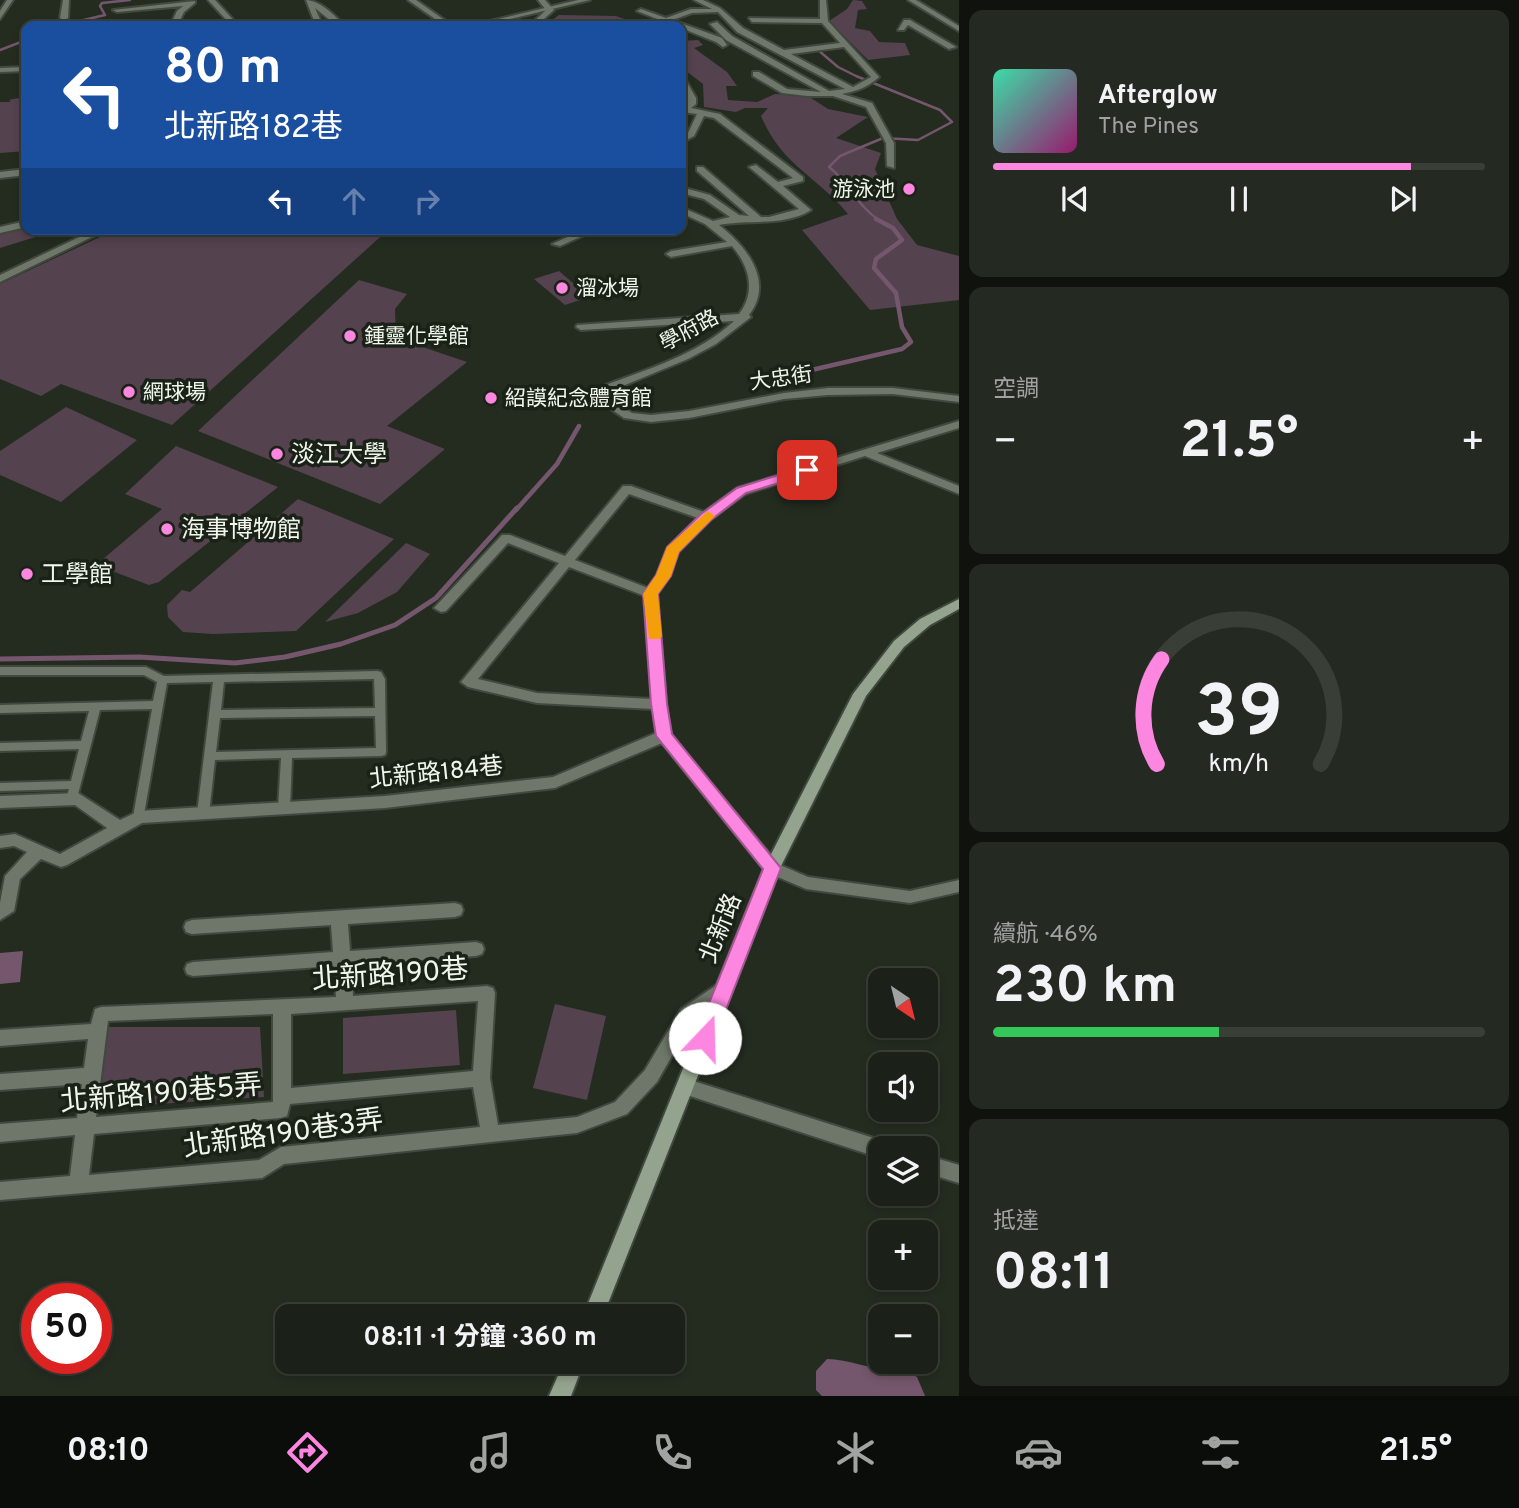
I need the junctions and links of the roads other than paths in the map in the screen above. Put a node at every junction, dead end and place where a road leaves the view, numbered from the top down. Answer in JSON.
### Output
{"nodes":[{"id":1,"x":10,"y":0,"type":"edge"},
{"id":2,"x":19,"y":0,"type":"edge"},
{"id":3,"x":66,"y":0,"type":"edge"},
{"id":4,"x":211,"y":0,"type":"edge"},
{"id":5,"x":411,"y":0,"type":"edge"},
{"id":6,"x":541,"y":0,"type":"edge"},
{"id":7,"x":587,"y":0,"type":"edge"},
{"id":8,"x":697,"y":0,"type":"edge"},
{"id":9,"x":823,"y":0,"type":"edge"},
{"id":10,"x":911,"y":0,"type":"edge"},
{"id":11,"x":195,"y":1,"type":"edge"},
{"id":12,"x":310,"y":2,"type":"edge"},
{"id":13,"x":117,"y":10,"type":"dead end"},
{"id":14,"x":550,"y":10,"type":"junction"},
{"id":15,"x":720,"y":10,"type":"junction"},
{"id":16,"x":641,"y":11,"type":"dead end"},
{"id":17,"x":0,"y":18,"type":"edge"},
{"id":18,"x":64,"y":18,"type":"dead end"},
{"id":19,"x":666,"y":20,"type":"joint"},
{"id":20,"x":752,"y":20,"type":"dead end"},
{"id":21,"x":176,"y":21,"type":"edge"},
{"id":22,"x":231,"y":21,"type":"edge"},
{"id":23,"x":317,"y":21,"type":"edge"},
{"id":24,"x":335,"y":21,"type":"edge"},
{"id":25,"x":442,"y":21,"type":"edge"},
{"id":26,"x":497,"y":21,"type":"edge"},
{"id":27,"x":538,"y":21,"type":"edge"},
{"id":28,"x":824,"y":21,"type":"junction"},
{"id":29,"x":714,"y":24,"type":"dead end"},
{"id":30,"x":686,"y":27,"type":"edge"},
{"id":31,"x":901,"y":28,"type":"dead end"},
{"id":32,"x":959,"y":30,"type":"edge"},
{"id":33,"x":930,"y":34,"type":"junction"},
{"id":34,"x":724,"y":41,"type":"junction"},
{"id":35,"x":844,"y":45,"type":"junction"},
{"id":36,"x":957,"y":47,"type":"edge"},
{"id":37,"x":782,"y":53,"type":"junction"},
{"id":38,"x":21,"y":69,"type":"edge"},
{"id":39,"x":0,"y":70,"type":"edge"},
{"id":40,"x":756,"y":74,"type":"dead end"},
{"id":41,"x":686,"y":88,"type":"edge"},
{"id":42,"x":853,"y":90,"type":"junction"},
{"id":43,"x":833,"y":94,"type":"junction"},
{"id":44,"x":686,"y":108,"type":"edge"},
{"id":45,"x":686,"y":111,"type":"edge"},
{"id":46,"x":701,"y":114,"type":"junction"},
{"id":47,"x":686,"y":138,"type":"edge"},
{"id":48,"x":891,"y":166,"type":"dead end"},
{"id":49,"x":753,"y":167,"type":"dead end"},
{"id":50,"x":788,"y":167,"type":"dead end"},
{"id":51,"x":700,"y":169,"type":"dead end"},
{"id":52,"x":21,"y":173,"type":"edge"},
{"id":53,"x":0,"y":175,"type":"edge"},
{"id":54,"x":800,"y":179,"type":"junction"},
{"id":55,"x":776,"y":185,"type":"junction"},
{"id":56,"x":686,"y":191,"type":"edge"},
{"id":57,"x":686,"y":211,"type":"edge"},
{"id":58,"x":737,"y":218,"type":"junction"},
{"id":59,"x":758,"y":219,"type":"junction"},
{"id":60,"x":711,"y":224,"type":"junction"},
{"id":61,"x":21,"y":225,"type":"edge"},
{"id":62,"x":0,"y":230,"type":"edge"},
{"id":63,"x":92,"y":235,"type":"edge"},
{"id":64,"x":579,"y":235,"type":"edge"},
{"id":65,"x":736,"y":243,"type":"junction"},
{"id":66,"x":556,"y":244,"type":"dead end"},
{"id":67,"x":671,"y":254,"type":"dead end"},
{"id":68,"x":0,"y":279,"type":"edge"},
{"id":69,"x":746,"y":317,"type":"junction"},
{"id":70,"x":581,"y":327,"type":"dead end"},
{"id":71,"x":959,"y":398,"type":"edge"},
{"id":72,"x":613,"y":406,"type":"joint"},
{"id":73,"x":959,"y":424,"type":"edge"},
{"id":74,"x":867,"y":453,"type":"junction"},
{"id":75,"x":959,"y":490,"type":"edge"},
{"id":76,"x":706,"y":517,"type":"junction"},
{"id":77,"x":570,"y":562,"type":"junction"},
{"id":78,"x":651,"y":594,"type":"junction"},
{"id":79,"x":959,"y":603,"type":"edge"},
{"id":80,"x":441,"y":608,"type":"dead end"},
{"id":81,"x":0,"y":671,"type":"edge"},
{"id":82,"x":219,"y":679,"type":"junction"},
{"id":83,"x":162,"y":680,"type":"junction"},
{"id":84,"x":659,"y":704,"type":"junction"},
{"id":85,"x":158,"y":705,"type":"junction"},
{"id":86,"x":95,"y":708,"type":"junction"},
{"id":87,"x":0,"y":709,"type":"edge"},
{"id":88,"x":381,"y":712,"type":"junction"},
{"id":89,"x":214,"y":714,"type":"junction"},
{"id":90,"x":664,"y":736,"type":"junction"},
{"id":91,"x":86,"y":745,"type":"junction"},
{"id":92,"x":0,"y":747,"type":"edge"},
{"id":93,"x":287,"y":755,"type":"junction"},
{"id":94,"x":209,"y":757,"type":"junction"},
{"id":95,"x":0,"y":786,"type":"edge"},
{"id":96,"x":74,"y":792,"type":"junction"},
{"id":97,"x":0,"y":802,"type":"edge"},
{"id":98,"x":284,"y":809,"type":"junction"},
{"id":99,"x":203,"y":814,"type":"junction"},
{"id":100,"x":139,"y":817,"type":"junction"},
{"id":101,"x":119,"y":828,"type":"junction"},
{"id":102,"x":0,"y":842,"type":"edge"},
{"id":103,"x":39,"y":851,"type":"junction"},
{"id":104,"x":772,"y":868,"type":"junction"},
{"id":105,"x":959,"y":886,"type":"edge"},
{"id":106,"x":455,"y":910,"type":"dead end"},
{"id":107,"x":0,"y":913,"type":"edge"},
{"id":108,"x":339,"y":917,"type":"junction"},
{"id":109,"x":192,"y":927,"type":"dead end"},
{"id":110,"x":476,"y":948,"type":"dead end"},
{"id":111,"x":342,"y":957,"type":"junction"},
{"id":112,"x":193,"y":969,"type":"dead end"},
{"id":113,"x":724,"y":989,"type":"junction"},
{"id":114,"x":345,"y":1004,"type":"junction"},
{"id":115,"x":282,"y":1007,"type":"junction"},
{"id":116,"x":98,"y":1031,"type":"junction"},
{"id":117,"x":0,"y":1038,"type":"edge"},
{"id":118,"x":92,"y":1075,"type":"junction"},
{"id":119,"x":481,"y":1078,"type":"junction"},
{"id":120,"x":0,"y":1082,"type":"edge"},
{"id":121,"x":687,"y":1087,"type":"junction"},
{"id":122,"x":282,"y":1097,"type":"junction"},
{"id":123,"x":85,"y":1126,"type":"junction"},
{"id":124,"x":0,"y":1133,"type":"edge"},
{"id":125,"x":490,"y":1134,"type":"junction"},
{"id":126,"x":868,"y":1145,"type":"edge"},
{"id":127,"x":938,"y":1168,"type":"edge"},
{"id":128,"x":959,"y":1174,"type":"edge"},
{"id":129,"x":78,"y":1184,"type":"junction"},
{"id":130,"x":0,"y":1191,"type":"edge"},
{"id":131,"x":598,"y":1304,"type":"edge"},
{"id":132,"x":569,"y":1374,"type":"edge"},
{"id":133,"x":560,"y":1396,"type":"edge"}],
"edges":[{"from":1,"to":2,"type":"street"},
{"from":1,"to":17,"type":"street"},
{"from":3,"to":18,"type":"street"},
{"from":4,"to":22,"type":"street"},
{"from":5,"to":25,"type":"street"},
{"from":6,"to":14,"type":"street"},
{"from":7,"to":14,"type":"street"},
{"from":8,"to":15,"type":"street"},
{"from":9,"to":28,"type":"street"},
{"from":10,"to":32,"type":"street"},
{"from":11,"to":13,"type":"street"},
{"from":11,"to":21,"type":"street"},
{"from":12,"to":23,"type":"street"},
{"from":12,"to":24,"type":"street"},
{"from":14,"to":26,"type":"street"},
{"from":14,"to":27,"type":"street"},
{"from":15,"to":19,"type":"street"},
{"from":15,"to":37,"type":"street"},
{"from":16,"to":19,"type":"street"},
{"from":20,"to":28,"type":"street"},
{"from":28,"to":35,"type":"street"},
{"from":29,"to":34,"type":"street"},
{"from":30,"to":34,"type":"street"},
{"from":31,"to":33,"type":"street"},
{"from":32,"to":33,"type":"street"},
{"from":33,"to":36,"type":"street"},
{"from":34,"to":43,"type":"street"},
{"from":35,"to":37,"type":"street"},
{"from":35,"to":42,"type":"street"},
{"from":37,"to":42,"type":"street"},
{"from":38,"to":39,"type":"street"},
{"from":40,"to":43,"type":"street"},
{"from":41,"to":44,"type":"street"},
{"from":42,"to":43,"type":"street"},
{"from":43,"to":48,"type":"street"},
{"from":45,"to":46,"type":"street"},
{"from":46,"to":47,"type":"street"},
{"from":46,"to":54,"type":"street"},
{"from":49,"to":55,"type":"street"},
{"from":50,"to":54,"type":"street"},
{"from":51,"to":59,"type":"street"},
{"from":52,"to":53,"type":"street"},
{"from":54,"to":55,"type":"street"},
{"from":55,"to":59,"type":"street"},
{"from":56,"to":58,"type":"street"},
{"from":57,"to":60,"type":"street","name":"學府路"},
{"from":58,"to":59,"type":"street"},
{"from":58,"to":60,"type":"street"},
{"from":60,"to":65,"type":"street","name":"學府路"},
{"from":61,"to":62,"type":"street"},
{"from":63,"to":68,"type":"street"},
{"from":64,"to":66,"type":"street"},
{"from":65,"to":67,"type":"street"},
{"from":65,"to":69,"type":"street","name":"學府路"},
{"from":69,"to":70,"type":"street"},
{"from":69,"to":72,"type":"street","name":"學府路"},
{"from":71,"to":72,"type":"street","name":"大忠街"},
{"from":73,"to":74,"type":"street"},
{"from":74,"to":75,"type":"street"},
{"from":74,"to":76,"type":"street"},
{"from":76,"to":77,"type":"street"},
{"from":76,"to":78,"type":"street"},
{"from":77,"to":78,"type":"street"},
{"from":77,"to":80,"type":"street"},
{"from":77,"to":84,"type":"street"},
{"from":78,"to":84,"type":"street"},
{"from":79,"to":104,"type":"main road","name":"北新路"},
{"from":81,"to":83,"type":"street"},
{"from":82,"to":83,"type":"street"},
{"from":82,"to":88,"type":"street"},
{"from":82,"to":89,"type":"street"},
{"from":83,"to":85,"type":"street"},
{"from":84,"to":90,"type":"street"},
{"from":85,"to":86,"type":"street"},
{"from":85,"to":100,"type":"street"},
{"from":86,"to":87,"type":"street"},
{"from":86,"to":91,"type":"street"},
{"from":88,"to":89,"type":"street"},
{"from":88,"to":93,"type":"street"},
{"from":89,"to":94,"type":"street"},
{"from":90,"to":98,"type":"street","name":"北新路184巷"},
{"from":90,"to":104,"type":"street"},
{"from":91,"to":92,"type":"street"},
{"from":91,"to":96,"type":"street"},
{"from":93,"to":94,"type":"street"},
{"from":93,"to":98,"type":"street"},
{"from":94,"to":99,"type":"street"},
{"from":95,"to":96,"type":"street"},
{"from":96,"to":97,"type":"street"},
{"from":96,"to":101,"type":"street"},
{"from":98,"to":99,"type":"street","name":"北新路184巷"},
{"from":99,"to":100,"type":"street","name":"北新路184巷"},
{"from":100,"to":101,"type":"street","name":"北新路184巷"},
{"from":101,"to":103,"type":"street","name":"北新路184巷"},
{"from":102,"to":103,"type":"street"},
{"from":103,"to":107,"type":"street"},
{"from":104,"to":105,"type":"street"},
{"from":104,"to":113,"type":"main road","name":"北新路"},
{"from":106,"to":108,"type":"street"},
{"from":108,"to":109,"type":"street"},
{"from":108,"to":111,"type":"street"},
{"from":110,"to":111,"type":"street"},
{"from":111,"to":112,"type":"street"},
{"from":111,"to":114,"type":"street"},
{"from":113,"to":121,"type":"main road","name":"北新路"},
{"from":113,"to":125,"type":"street"},
{"from":114,"to":115,"type":"street","name":"北新路190巷"},
{"from":114,"to":119,"type":"street","name":"北新路190巷"},
{"from":115,"to":116,"type":"street","name":"北新路190巷"},
{"from":115,"to":122,"type":"street"},
{"from":116,"to":117,"type":"street"},
{"from":116,"to":118,"type":"street"},
{"from":118,"to":120,"type":"street"},
{"from":118,"to":123,"type":"street"},
{"from":119,"to":122,"type":"street","name":"北新路190巷5弄"},
{"from":119,"to":125,"type":"street","name":"北新路190巷"},
{"from":121,"to":126,"type":"street"},
{"from":121,"to":131,"type":"main road","name":"北新路"},
{"from":122,"to":123,"type":"street","name":"北新路190巷5弄"},
{"from":123,"to":124,"type":"street","name":"北新路190巷5弄"},
{"from":123,"to":129,"type":"street"},
{"from":125,"to":129,"type":"street","name":"北新路190巷3弄"},
{"from":127,"to":128,"type":"street"},
{"from":129,"to":130,"type":"street","name":"北新路190巷3弄"},
{"from":132,"to":133,"type":"main road"}]}
